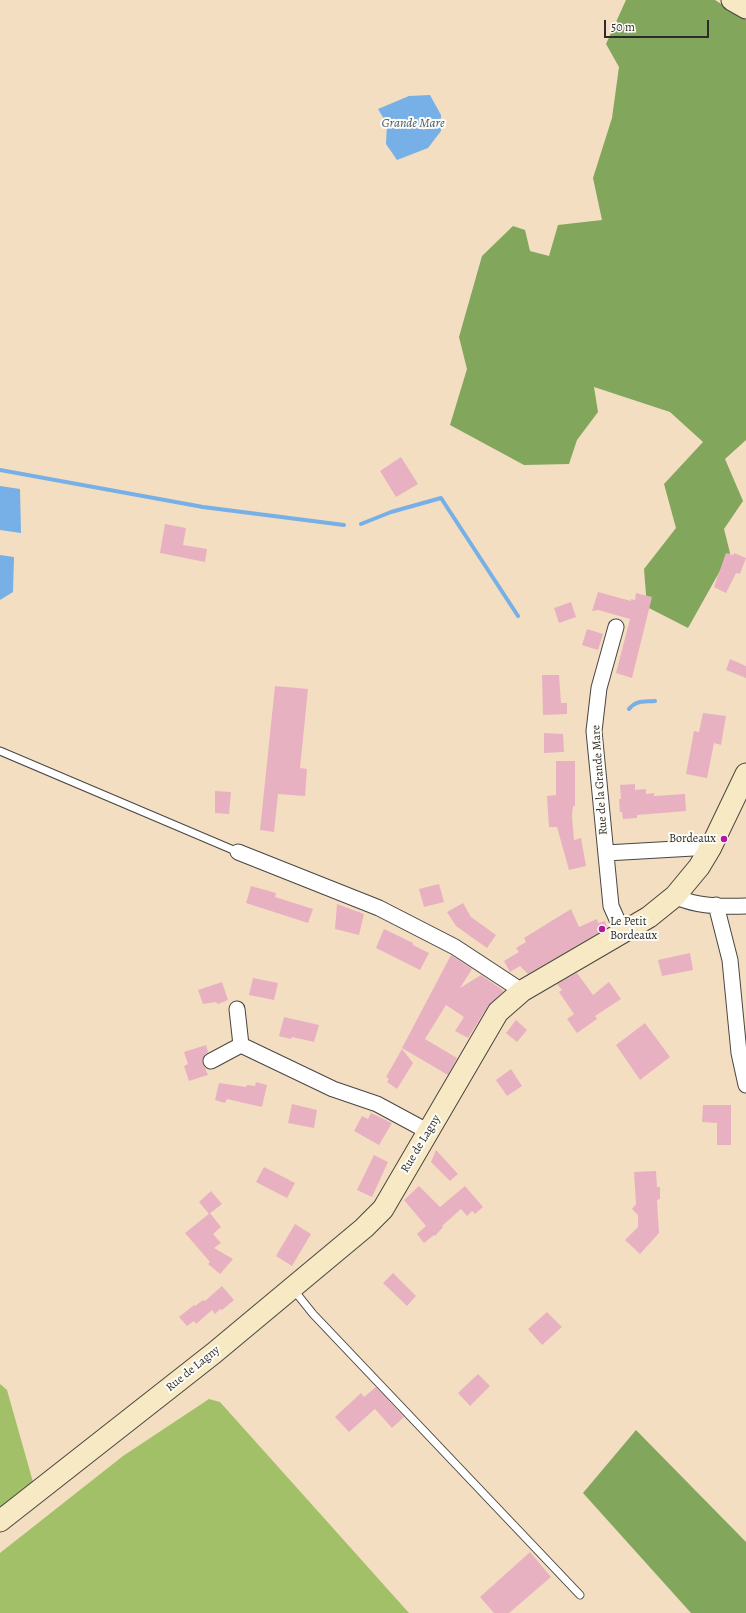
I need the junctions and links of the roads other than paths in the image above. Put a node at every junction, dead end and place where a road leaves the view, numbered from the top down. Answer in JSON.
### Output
{"nodes":[{"id":1,"x":732,"y":0,"type":"edge"},
{"id":2,"x":746,"y":8,"type":"edge"},
{"id":3,"x":616,"y":627,"type":"dead end"},
{"id":4,"x":0,"y":751,"type":"edge"},
{"id":5,"x":746,"y":774,"type":"edge"},
{"id":6,"x":711,"y":847,"type":"junction"},
{"id":7,"x":238,"y":852,"type":"joint"},
{"id":8,"x":606,"y":853,"type":"junction"},
{"id":9,"x":675,"y":896,"type":"junction"},
{"id":10,"x":716,"y":905,"type":"junction"},
{"id":11,"x":746,"y":906,"type":"edge"},
{"id":12,"x":623,"y":933,"type":"junction"},
{"id":13,"x":522,"y":992,"type":"junction"},
{"id":14,"x":237,"y":1010,"type":"dead end"},
{"id":15,"x":241,"y":1045,"type":"junction"},
{"id":16,"x":211,"y":1061,"type":"dead end"},
{"id":17,"x":746,"y":1085,"type":"edge"},
{"id":18,"x":429,"y":1132,"type":"junction"},
{"id":19,"x":292,"y":1288,"type":"junction"},
{"id":20,"x":0,"y":1521,"type":"edge"},
{"id":21,"x":580,"y":1595,"type":"dead end"}],
"edges":[{"from":1,"to":2,"type":"main road"},
{"from":3,"to":8,"type":"street","name":"Rue de la Grande Mare"},
{"from":4,"to":7,"type":"lane"},
{"from":5,"to":6,"type":"main road","name":"Rue de Lagny"},
{"from":6,"to":8,"type":"street"},
{"from":6,"to":9,"type":"main road","name":"Rue de Lagny"},
{"from":7,"to":13,"type":"street"},
{"from":8,"to":12,"type":"street","name":"Rue de la Grande Mare"},
{"from":9,"to":10,"type":"street"},
{"from":9,"to":12,"type":"main road","name":"Rue de Lagny"},
{"from":10,"to":11,"type":"street"},
{"from":10,"to":17,"type":"street"},
{"from":12,"to":13,"type":"main road","name":"Rue de Lagny"},
{"from":13,"to":18,"type":"main road","name":"Rue de Lagny"},
{"from":14,"to":15,"type":"street"},
{"from":15,"to":16,"type":"street"},
{"from":15,"to":18,"type":"street"},
{"from":18,"to":19,"type":"main road","name":"Rue de Lagny"},
{"from":19,"to":20,"type":"main road","name":"Rue de Lagny"},
{"from":19,"to":21,"type":"lane"}]}
